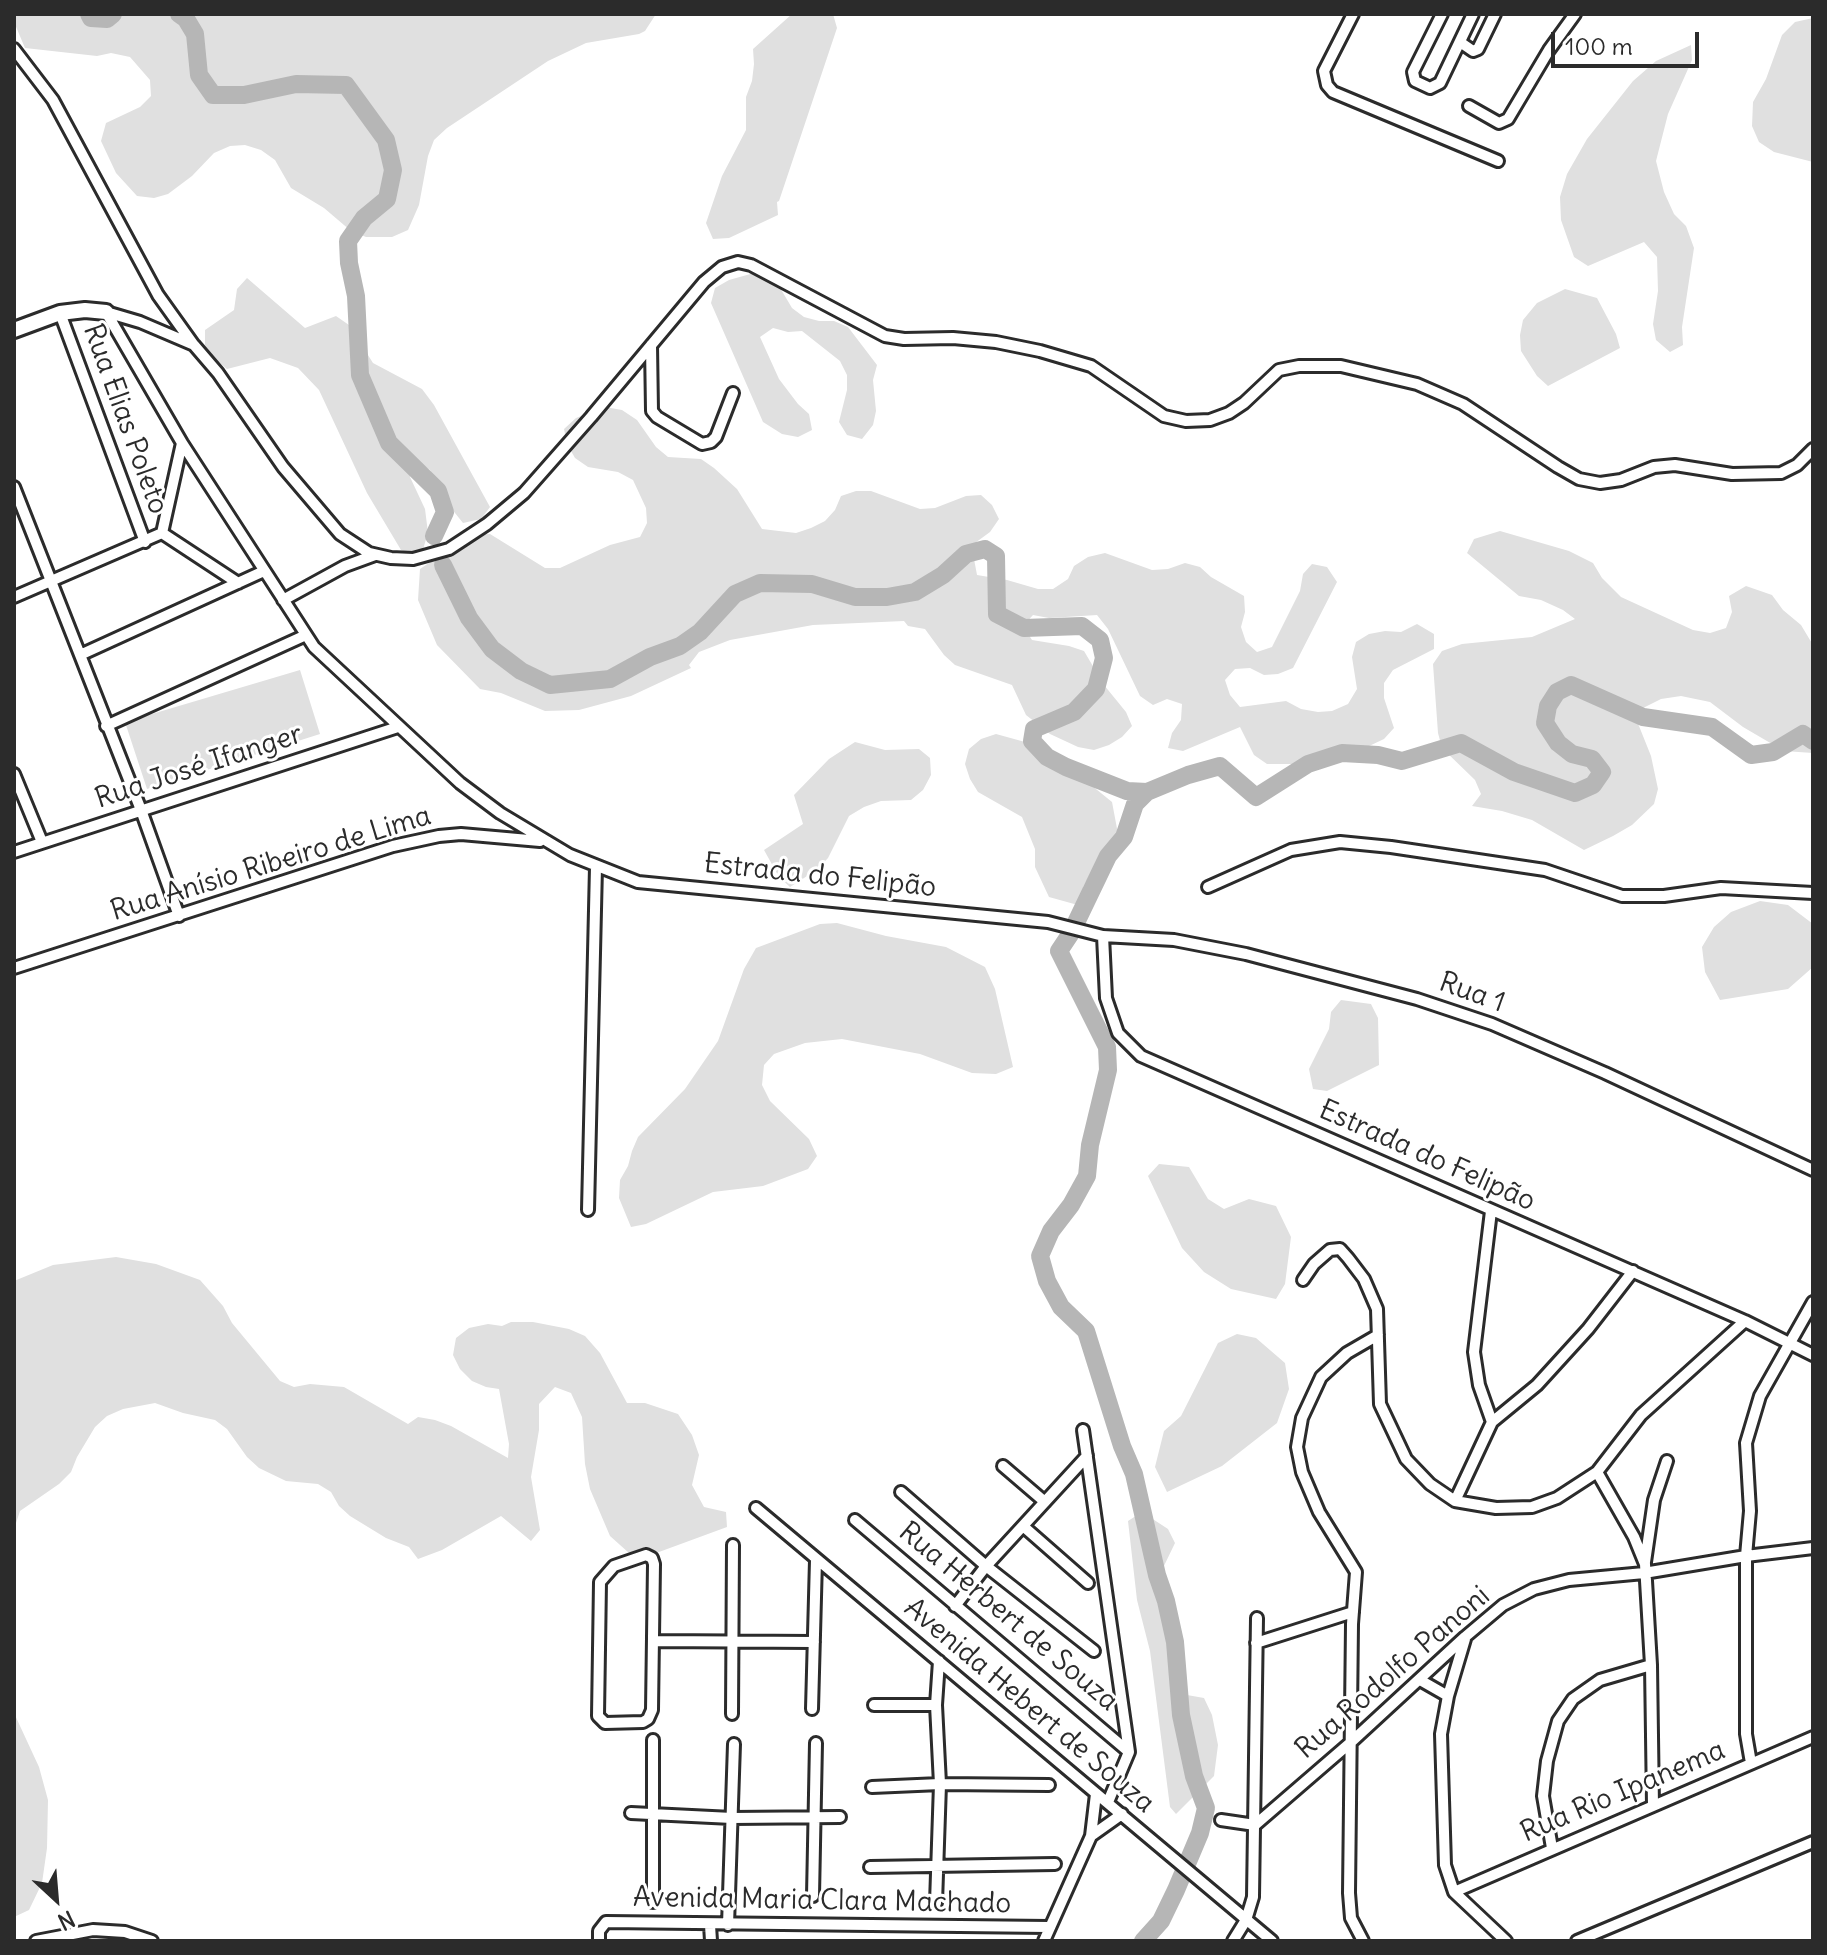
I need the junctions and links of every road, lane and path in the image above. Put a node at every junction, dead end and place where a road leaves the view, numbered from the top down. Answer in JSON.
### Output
{"nodes":[{"id":1,"x":1353,"y":14,"type":"edge"},
{"id":2,"x":1442,"y":14,"type":"edge"},
{"id":3,"x":1473,"y":14,"type":"edge"},
{"id":4,"x":1495,"y":14,"type":"edge"},
{"id":5,"x":1575,"y":14,"type":"edge"},
{"id":6,"x":1460,"y":42,"type":"junction"},
{"id":7,"x":14,"y":49,"type":"edge"},
{"id":8,"x":1469,"y":106,"type":"dead end"},
{"id":9,"x":1498,"y":161,"type":"dead end"},
{"id":10,"x":106,"y":312,"type":"junction"},
{"id":11,"x":60,"y":313,"type":"junction"},
{"id":12,"x":14,"y":330,"type":"edge"},
{"id":13,"x":194,"y":345,"type":"junction"},
{"id":14,"x":651,"y":345,"type":"junction"},
{"id":15,"x":733,"y":393,"type":"dead end"},
{"id":16,"x":182,"y":443,"type":"junction"},
{"id":17,"x":1813,"y":449,"type":"edge"},
{"id":18,"x":14,"y":487,"type":"edge"},
{"id":19,"x":162,"y":533,"type":"junction"},
{"id":20,"x":145,"y":542,"type":"junction"},
{"id":21,"x":375,"y":555,"type":"junction"},
{"id":22,"x":264,"y":571,"type":"junction"},
{"id":23,"x":51,"y":581,"type":"junction"},
{"id":24,"x":238,"y":583,"type":"junction"},
{"id":25,"x":14,"y":597,"type":"edge"},
{"id":26,"x":283,"y":600,"type":"junction"},
{"id":27,"x":306,"y":635,"type":"junction"},
{"id":28,"x":80,"y":655,"type":"junction"},
{"id":29,"x":106,"y":726,"type":"junction"},
{"id":30,"x":398,"y":727,"type":"junction"},
{"id":31,"x":14,"y":774,"type":"edge"},
{"id":32,"x":141,"y":810,"type":"junction"},
{"id":33,"x":42,"y":842,"type":"junction"},
{"id":34,"x":546,"y":842,"type":"junction"},
{"id":35,"x":14,"y":852,"type":"edge"},
{"id":36,"x":596,"y":867,"type":"junction"},
{"id":37,"x":1208,"y":887,"type":"dead end"},
{"id":38,"x":1813,"y":893,"type":"edge"},
{"id":39,"x":179,"y":916,"type":"junction"},
{"id":40,"x":1097,"y":935,"type":"junction"},
{"id":41,"x":14,"y":968,"type":"edge"},
{"id":42,"x":1813,"y":1170,"type":"edge"},
{"id":43,"x":588,"y":1210,"type":"dead end"},
{"id":44,"x":1491,"y":1211,"type":"junction"},
{"id":45,"x":1633,"y":1271,"type":"junction"},
{"id":46,"x":1303,"y":1280,"type":"dead end"},
{"id":47,"x":1813,"y":1302,"type":"edge"},
{"id":48,"x":1745,"y":1321,"type":"junction"},
{"id":49,"x":1378,"y":1335,"type":"junction"},
{"id":50,"x":1789,"y":1344,"type":"junction"},
{"id":51,"x":1813,"y":1355,"type":"edge"},
{"id":52,"x":1492,"y":1422,"type":"junction"},
{"id":53,"x":1083,"y":1430,"type":"dead end"},
{"id":54,"x":1087,"y":1456,"type":"junction"},
{"id":55,"x":1667,"y":1461,"type":"dead end"},
{"id":56,"x":1003,"y":1466,"type":"dead end"},
{"id":57,"x":1597,"y":1472,"type":"junction"},
{"id":58,"x":901,"y":1492,"type":"dead end"},
{"id":59,"x":1455,"y":1501,"type":"junction"},
{"id":60,"x":1045,"y":1502,"type":"junction"},
{"id":61,"x":756,"y":1508,"type":"dead end"},
{"id":62,"x":855,"y":1520,"type":"dead end"},
{"id":63,"x":1023,"y":1526,"type":"junction"},
{"id":64,"x":733,"y":1545,"type":"dead end"},
{"id":65,"x":1813,"y":1548,"type":"edge"},
{"id":66,"x":1746,"y":1556,"type":"junction"},
{"id":67,"x":816,"y":1560,"type":"junction"},
{"id":68,"x":986,"y":1566,"type":"junction"},
{"id":69,"x":1644,"y":1568,"type":"junction"},
{"id":70,"x":1088,"y":1583,"type":"dead end"},
{"id":71,"x":955,"y":1606,"type":"junction"},
{"id":72,"x":1353,"y":1612,"type":"junction"},
{"id":73,"x":1257,"y":1618,"type":"dead end"},
{"id":74,"x":1465,"y":1637,"type":"junction"},
{"id":75,"x":653,"y":1641,"type":"junction"},
{"id":76,"x":734,"y":1641,"type":"junction"},
{"id":77,"x":814,"y":1642,"type":"junction"},
{"id":78,"x":1256,"y":1643,"type":"junction"},
{"id":79,"x":1094,"y":1651,"type":"dead end"},
{"id":80,"x":939,"y":1661,"type":"junction"},
{"id":81,"x":1651,"y":1665,"type":"junction"},
{"id":82,"x":1420,"y":1680,"type":"junction"},
{"id":83,"x":1448,"y":1696,"type":"junction"},
{"id":84,"x":874,"y":1705,"type":"dead end"},
{"id":85,"x":936,"y":1705,"type":"junction"},
{"id":86,"x":812,"y":1709,"type":"dead end"},
{"id":87,"x":732,"y":1714,"type":"dead end"},
{"id":88,"x":1813,"y":1737,"type":"edge"},
{"id":89,"x":653,"y":1740,"type":"dead end"},
{"id":90,"x":816,"y":1743,"type":"dead end"},
{"id":91,"x":1350,"y":1743,"type":"junction"},
{"id":92,"x":734,"y":1744,"type":"dead end"},
{"id":93,"x":1129,"y":1752,"type":"junction"},
{"id":94,"x":1751,"y":1763,"type":"junction"},
{"id":95,"x":940,"y":1784,"type":"junction"},
{"id":96,"x":1049,"y":1785,"type":"dead end"},
{"id":97,"x":872,"y":1787,"type":"dead end"},
{"id":98,"x":1096,"y":1794,"type":"junction"},
{"id":99,"x":1108,"y":1802,"type":"junction"},
{"id":100,"x":1653,"y":1806,"type":"junction"},
{"id":101,"x":631,"y":1813,"type":"dead end"},
{"id":102,"x":652,"y":1814,"type":"junction"},
{"id":103,"x":1122,"y":1814,"type":"junction"},
{"id":104,"x":816,"y":1816,"type":"junction"},
{"id":105,"x":840,"y":1817,"type":"dead end"},
{"id":106,"x":732,"y":1818,"type":"junction"},
{"id":107,"x":1221,"y":1820,"type":"dead end"},
{"id":108,"x":1255,"y":1825,"type":"junction"},
{"id":109,"x":1091,"y":1836,"type":"junction"},
{"id":110,"x":1813,"y":1842,"type":"edge"},
{"id":111,"x":1552,"y":1848,"type":"junction"},
{"id":112,"x":938,"y":1864,"type":"junction"},
{"id":113,"x":1055,"y":1864,"type":"dead end"},
{"id":114,"x":870,"y":1867,"type":"dead end"},
{"id":115,"x":1454,"y":1892,"type":"junction"},
{"id":116,"x":813,"y":1896,"type":"dead end"},
{"id":117,"x":653,"y":1902,"type":"dead end"},
{"id":118,"x":936,"y":1903,"type":"dead end"},
{"id":119,"x":1246,"y":1920,"type":"junction"},
{"id":120,"x":710,"y":1925,"type":"junction"},
{"id":121,"x":728,"y":1925,"type":"junction"},
{"id":122,"x":906,"y":1926,"type":"junction"},
{"id":123,"x":1048,"y":1927,"type":"junction"},
{"id":124,"x":599,"y":1936,"type":"edge"},
{"id":125,"x":36,"y":1941,"type":"edge"},
{"id":126,"x":152,"y":1941,"type":"edge"},
{"id":127,"x":711,"y":1941,"type":"edge"},
{"id":128,"x":906,"y":1941,"type":"edge"},
{"id":129,"x":1044,"y":1941,"type":"edge"},
{"id":130,"x":1233,"y":1941,"type":"edge"},
{"id":131,"x":1272,"y":1941,"type":"edge"},
{"id":132,"x":1363,"y":1941,"type":"edge"},
{"id":133,"x":1506,"y":1941,"type":"edge"},
{"id":134,"x":1577,"y":1941,"type":"edge"}],
"edges":[{"from":1,"to":9,"type":"street"},
{"from":2,"to":6,"type":"street"},
{"from":3,"to":6,"type":"street"},
{"from":4,"to":6,"type":"street"},
{"from":5,"to":8,"type":"street"},
{"from":7,"to":13,"type":"street"},
{"from":10,"to":11,"type":"street"},
{"from":10,"to":13,"type":"street"},
{"from":10,"to":16,"type":"street"},
{"from":11,"to":12,"type":"street"},
{"from":11,"to":20,"type":"street","name":"Rua Elias Poleto"},
{"from":13,"to":21,"type":"street"},
{"from":14,"to":15,"type":"street"},
{"from":14,"to":17,"type":"street"},
{"from":14,"to":21,"type":"street"},
{"from":16,"to":19,"type":"street"},
{"from":16,"to":22,"type":"street"},
{"from":18,"to":23,"type":"street"},
{"from":19,"to":20,"type":"street","name":"Rua Elias Poleto"},
{"from":19,"to":24,"type":"street"},
{"from":20,"to":23,"type":"street","name":"Rua Elias Poleto"},
{"from":21,"to":26,"type":"street"},
{"from":22,"to":24,"type":"street"},
{"from":22,"to":26,"type":"street"},
{"from":23,"to":25,"type":"street","name":"Rua Elias Poleto"},
{"from":23,"to":28,"type":"street"},
{"from":24,"to":28,"type":"street"},
{"from":26,"to":27,"type":"street"},
{"from":27,"to":29,"type":"street"},
{"from":27,"to":30,"type":"street"},
{"from":28,"to":29,"type":"street"},
{"from":29,"to":32,"type":"street"},
{"from":30,"to":32,"type":"street","name":"Rua José Ifanger"},
{"from":30,"to":34,"type":"street"},
{"from":31,"to":33,"type":"street"},
{"from":32,"to":33,"type":"street","name":"Rua José Ifanger"},
{"from":32,"to":39,"type":"street"},
{"from":33,"to":35,"type":"street","name":"Rua José Ifanger"},
{"from":34,"to":36,"type":"street","name":"Estrada do Felipão"},
{"from":34,"to":39,"type":"street","name":"Rua Anísio Ribeiro de Lima"},
{"from":36,"to":40,"type":"street","name":"Estrada do Felipão"},
{"from":36,"to":43,"type":"street"},
{"from":37,"to":38,"type":"street"},
{"from":39,"to":41,"type":"street","name":"Rua Anísio Ribeiro de Lima"},
{"from":40,"to":42,"type":"street","name":"Rua 1"},
{"from":40,"to":44,"type":"street","name":"Estrada do Felipão"},
{"from":44,"to":45,"type":"street","name":"Estrada do Felipão"},
{"from":44,"to":52,"type":"street"},
{"from":45,"to":48,"type":"street","name":"Estrada do Felipão"},
{"from":45,"to":52,"type":"street"},
{"from":46,"to":49,"type":"street"},
{"from":47,"to":50,"type":"street"},
{"from":48,"to":50,"type":"street","name":"Estrada do Felipão"},
{"from":48,"to":57,"type":"street"},
{"from":49,"to":59,"type":"street"},
{"from":49,"to":72,"type":"street"},
{"from":50,"to":51,"type":"street","name":"Estrada do Felipão"},
{"from":50,"to":66,"type":"street"},
{"from":52,"to":59,"type":"street"},
{"from":53,"to":54,"type":"street"},
{"from":54,"to":60,"type":"street"},
{"from":54,"to":93,"type":"street"},
{"from":55,"to":69,"type":"street"},
{"from":56,"to":60,"type":"street"},
{"from":57,"to":59,"type":"street"},
{"from":57,"to":69,"type":"street"},
{"from":58,"to":68,"type":"street"},
{"from":60,"to":63,"type":"street"},
{"from":61,"to":67,"type":"street","name":"Avenida Hebert de Souza"},
{"from":62,"to":71,"type":"street","name":"Rua Herbert de Souza"},
{"from":63,"to":68,"type":"street"},
{"from":63,"to":70,"type":"street"},
{"from":64,"to":76,"type":"street"},
{"from":65,"to":66,"type":"street","name":"Rua Rodolfo Panoni"},
{"from":66,"to":69,"type":"street","name":"Rua Rodolfo Panoni"},
{"from":66,"to":94,"type":"street"},
{"from":67,"to":77,"type":"street"},
{"from":67,"to":80,"type":"street","name":"Avenida Hebert de Souza"},
{"from":68,"to":71,"type":"street"},
{"from":68,"to":79,"type":"street"},
{"from":69,"to":74,"type":"street","name":"Rua Rodolfo Panoni"},
{"from":69,"to":81,"type":"street"},
{"from":71,"to":93,"type":"street","name":"Rua Herbert de Souza"},
{"from":72,"to":78,"type":"street"},
{"from":72,"to":91,"type":"street"},
{"from":73,"to":78,"type":"street"},
{"from":74,"to":82,"type":"street","name":"Rua Rodolfo Panoni"},
{"from":74,"to":83,"type":"street"},
{"from":75,"to":75,"type":"street"},
{"from":75,"to":76,"type":"street"},
{"from":76,"to":77,"type":"street"},
{"from":76,"to":87,"type":"street"},
{"from":77,"to":86,"type":"street"},
{"from":78,"to":108,"type":"street"},
{"from":80,"to":85,"type":"street"},
{"from":80,"to":98,"type":"street","name":"Avenida Hebert de Souza"},
{"from":81,"to":100,"type":"street"},
{"from":81,"to":111,"type":"street"},
{"from":82,"to":83,"type":"street"},
{"from":82,"to":91,"type":"street","name":"Rua Rodolfo Panoni"},
{"from":83,"to":115,"type":"street"},
{"from":84,"to":85,"type":"street"},
{"from":85,"to":95,"type":"street"},
{"from":88,"to":94,"type":"street","name":"Rua Rio Ipanema"},
{"from":89,"to":102,"type":"street"},
{"from":90,"to":104,"type":"street"},
{"from":91,"to":108,"type":"street","name":"Rua Rodolfo Panoni"},
{"from":91,"to":132,"type":"street"},
{"from":92,"to":106,"type":"street"},
{"from":93,"to":99,"type":"street"},
{"from":94,"to":100,"type":"street","name":"Rua Rio Ipanema"},
{"from":95,"to":96,"type":"street"},
{"from":95,"to":97,"type":"street"},
{"from":95,"to":112,"type":"street"},
{"from":98,"to":99,"type":"street","name":"Avenida Hebert de Souza"},
{"from":98,"to":109,"type":"street"},
{"from":99,"to":103,"type":"street","name":"Avenida Hebert de Souza"},
{"from":100,"to":111,"type":"street","name":"Rua Rio Ipanema"},
{"from":101,"to":102,"type":"street"},
{"from":102,"to":106,"type":"street"},
{"from":102,"to":117,"type":"street"},
{"from":103,"to":109,"type":"street"},
{"from":103,"to":119,"type":"street","name":"Avenida Hebert de Souza"},
{"from":104,"to":105,"type":"street"},
{"from":104,"to":106,"type":"street"},
{"from":104,"to":116,"type":"street"},
{"from":106,"to":121,"type":"street"},
{"from":107,"to":108,"type":"street"},
{"from":108,"to":119,"type":"street"},
{"from":109,"to":123,"type":"street"},
{"from":110,"to":134,"type":"street"},
{"from":111,"to":115,"type":"street","name":"Rua Rio Ipanema"},
{"from":112,"to":113,"type":"street"},
{"from":112,"to":114,"type":"street"},
{"from":112,"to":118,"type":"street"},
{"from":115,"to":133,"type":"street"},
{"from":119,"to":130,"type":"street"},
{"from":119,"to":131,"type":"street","name":"Avenida Hebert de Souza"},
{"from":120,"to":121,"type":"street","name":"Avenida Maria Clara Machado"},
{"from":120,"to":124,"type":"street","name":"Avenida Maria Clara Machado"},
{"from":120,"to":127,"type":"street"},
{"from":121,"to":122,"type":"street","name":"Avenida Maria Clara Machado"},
{"from":122,"to":123,"type":"street","name":"Avenida Maria Clara Machado"},
{"from":122,"to":128,"type":"street"},
{"from":123,"to":129,"type":"street"},
{"from":125,"to":126,"type":"street"}]}
